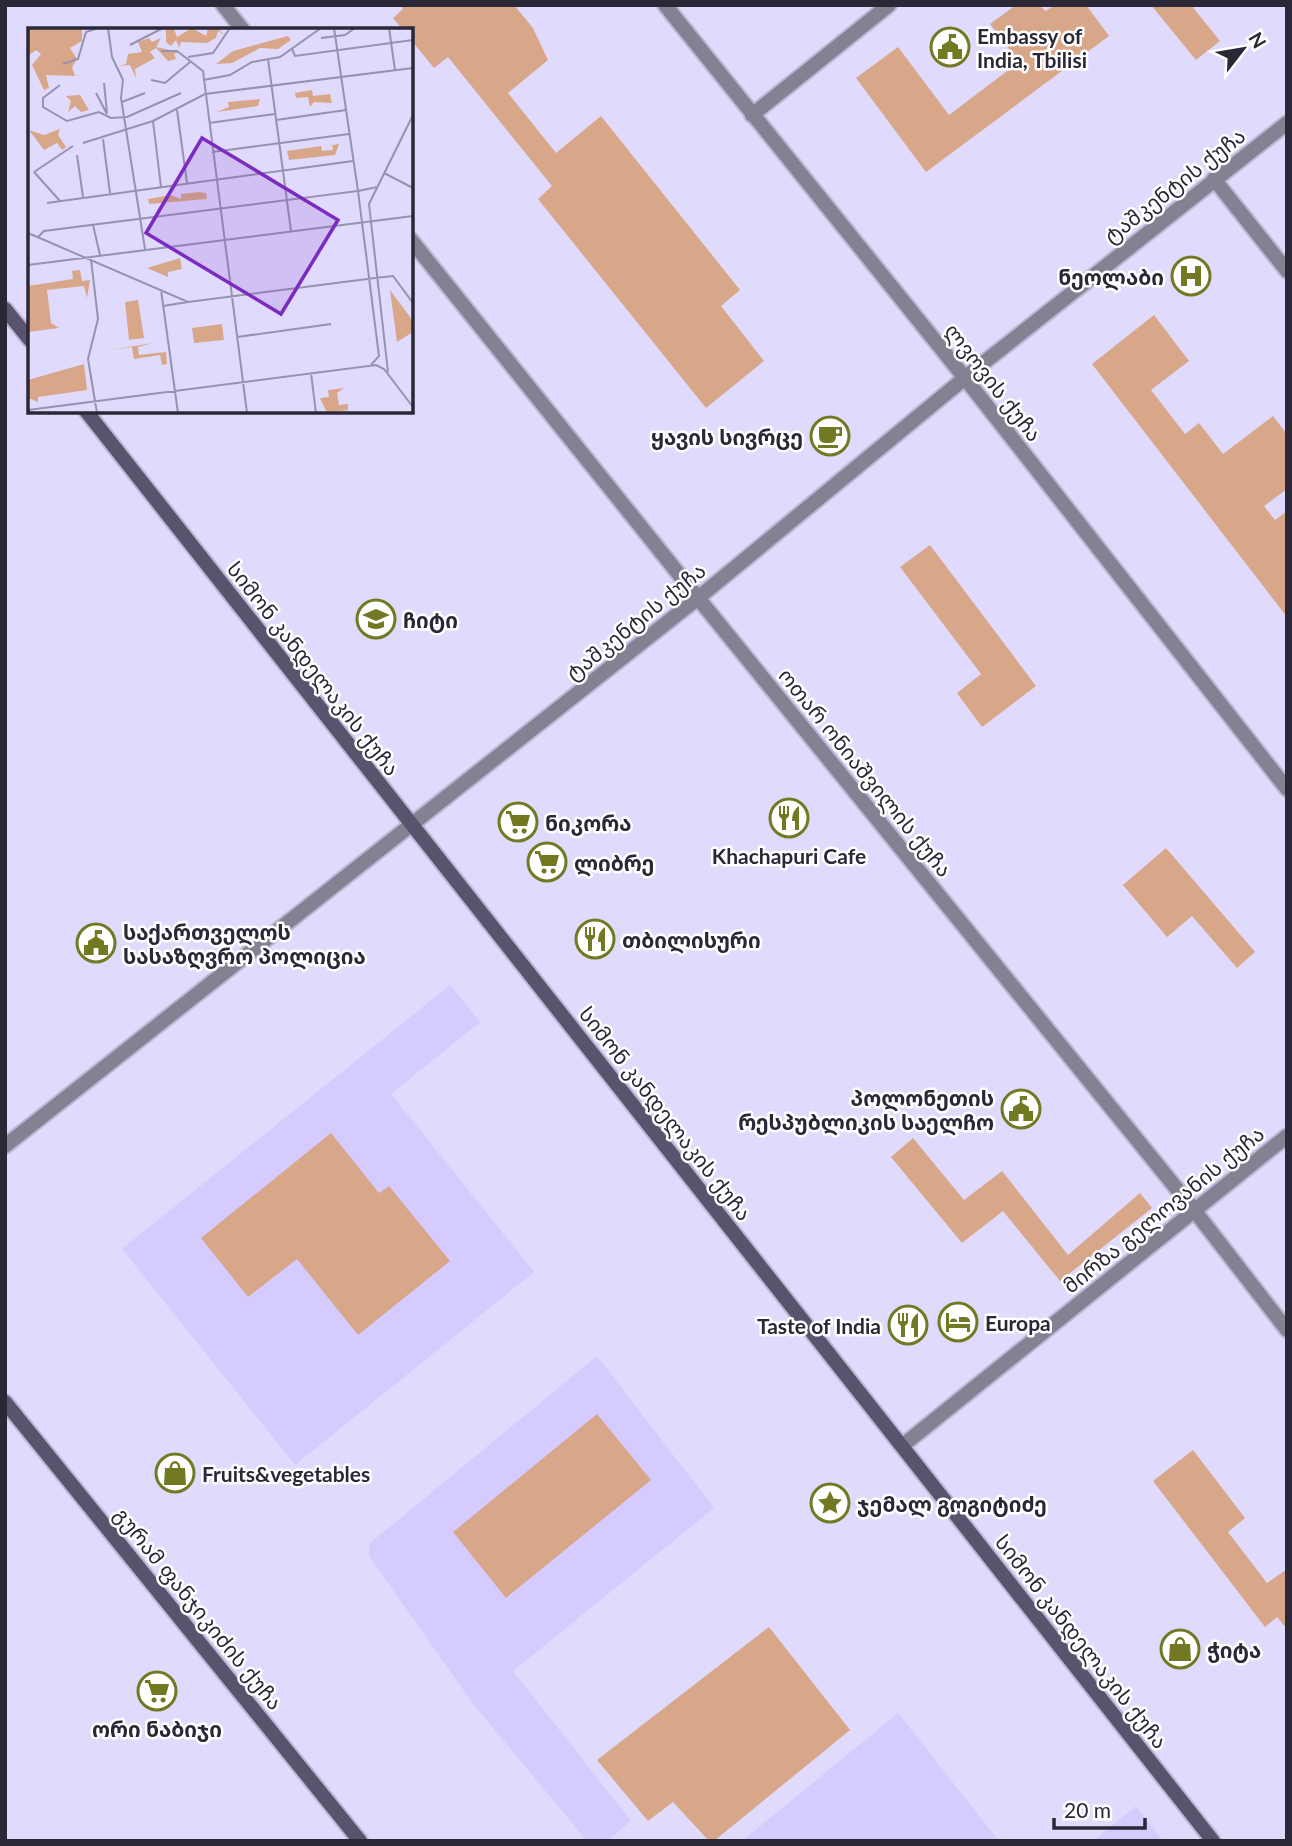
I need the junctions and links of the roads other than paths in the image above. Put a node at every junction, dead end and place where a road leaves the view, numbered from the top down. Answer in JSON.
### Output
{"nodes":[{"id":1,"x":223,"y":5,"type":"edge"},
{"id":2,"x":665,"y":5,"type":"edge"},
{"id":3,"x":889,"y":5,"type":"edge"},
{"id":4,"x":241,"y":28,"type":"edge"},
{"id":5,"x":752,"y":115,"type":"junction"},
{"id":6,"x":1287,"y":123,"type":"edge"},
{"id":7,"x":1214,"y":179,"type":"junction"},
{"id":8,"x":413,"y":242,"type":"edge"},
{"id":9,"x":1287,"y":271,"type":"edge"},
{"id":10,"x":5,"y":309,"type":"edge"},
{"id":11,"x":28,"y":338,"type":"edge"},
{"id":12,"x":965,"y":378,"type":"junction"},
{"id":13,"x":88,"y":413,"type":"edge"},
{"id":14,"x":698,"y":598,"type":"junction"},
{"id":15,"x":1287,"y":789,"type":"edge"},
{"id":16,"x":411,"y":825,"type":"junction"},
{"id":17,"x":1287,"y":1136,"type":"edge"},
{"id":18,"x":5,"y":1146,"type":"edge"},
{"id":19,"x":1194,"y":1210,"type":"junction"},
{"id":20,"x":1287,"y":1330,"type":"edge"},
{"id":21,"x":5,"y":1402,"type":"edge"},
{"id":22,"x":902,"y":1446,"type":"junction"},
{"id":23,"x":360,"y":1841,"type":"edge"},
{"id":24,"x":1213,"y":1841,"type":"edge"}],
"edges":[{"from":1,"to":4,"type":"street"},
{"from":2,"to":5,"type":"street","name":"ლვოვის ქუჩა"},
{"from":3,"to":5,"type":"street"},
{"from":5,"to":12,"type":"street","name":"ლვოვის ქუჩა"},
{"from":6,"to":7,"type":"street","name":"ტაშკენტის ქუჩა"},
{"from":7,"to":9,"type":"street"},
{"from":7,"to":12,"type":"street","name":"ტაშკენტის ქუჩა"},
{"from":8,"to":14,"type":"street","name":"ოთარ ონიაშვილის ქუჩა"},
{"from":10,"to":11,"type":"main road"},
{"from":12,"to":14,"type":"street","name":"ტაშკენტის ქუჩა"},
{"from":12,"to":15,"type":"street","name":"ლვოვის ქუჩა"},
{"from":13,"to":16,"type":"main road","name":"სიმონ კანდელაკის ქუჩა"},
{"from":14,"to":16,"type":"street","name":"ტაშკენტის ქუჩა"},
{"from":14,"to":19,"type":"street","name":"ოთარ ონიაშვილის ქუჩა"},
{"from":16,"to":18,"type":"street","name":"ტაშკენტის ქუჩა"},
{"from":16,"to":22,"type":"main road","name":"სიმონ კანდელაკის ქუჩა"},
{"from":17,"to":19,"type":"street","name":"მირზა გელოვანის ქუჩა"},
{"from":19,"to":20,"type":"street","name":"ოთარ ონიაშვილის ქუჩა"},
{"from":19,"to":22,"type":"street","name":"მირზა გელოვანის ქუჩა"},
{"from":21,"to":23,"type":"main road","name":"გურამ ფანჯიკიძის ქუჩა"},
{"from":22,"to":24,"type":"main road","name":"სიმონ კანდელაკის ქუჩა"}]}
